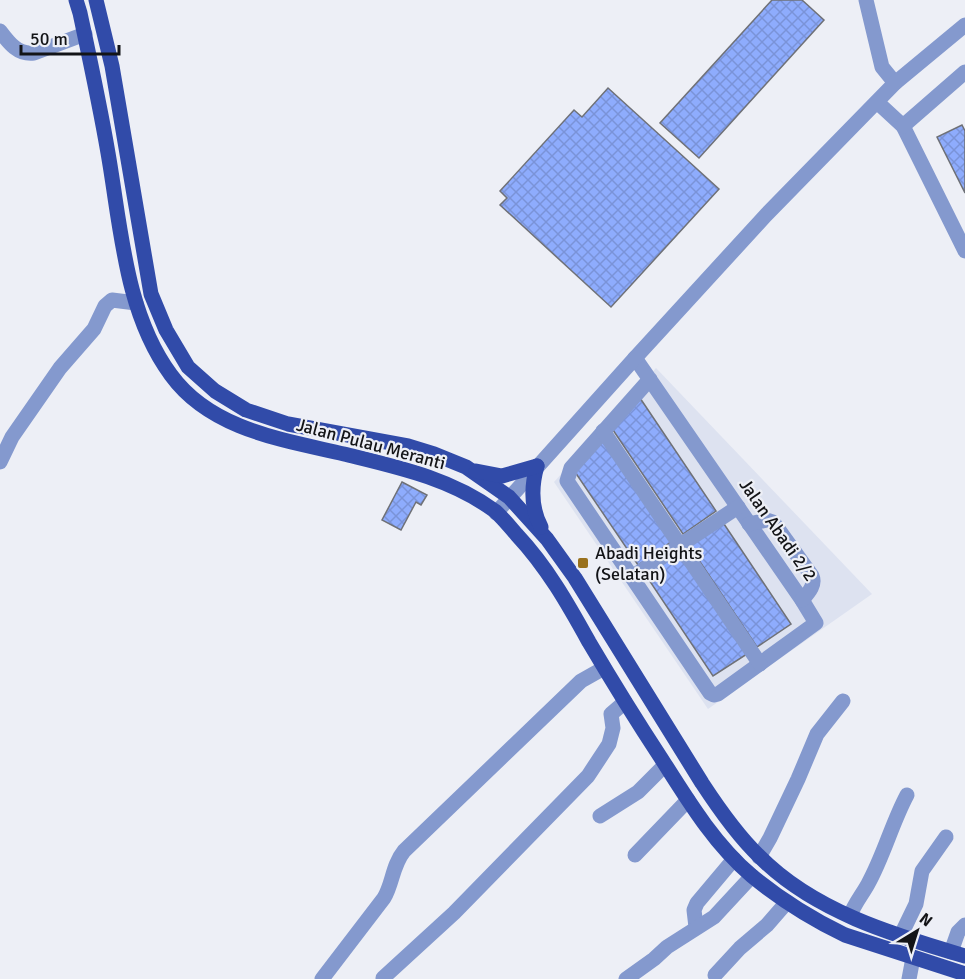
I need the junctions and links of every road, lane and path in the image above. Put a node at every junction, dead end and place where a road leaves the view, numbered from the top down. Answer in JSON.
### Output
{"nodes":[{"id":1,"x":76,"y":0,"type":"edge"},
{"id":2,"x":96,"y":0,"type":"edge"},
{"id":3,"x":866,"y":0,"type":"edge"},
{"id":4,"x":965,"y":25,"type":"edge"},
{"id":5,"x":0,"y":31,"type":"edge"},
{"id":6,"x":85,"y":34,"type":"junction"},
{"id":7,"x":965,"y":72,"type":"edge"},
{"id":8,"x":895,"y":83,"type":"junction"},
{"id":9,"x":877,"y":102,"type":"junction"},
{"id":10,"x":903,"y":126,"type":"junction"},
{"id":11,"x":965,"y":251,"type":"edge"},
{"id":12,"x":135,"y":303,"type":"junction"},
{"id":13,"x":634,"y":358,"type":"junction"},
{"id":14,"x":650,"y":379,"type":"junction"},
{"id":15,"x":603,"y":432,"type":"junction"},
{"id":16,"x":0,"y":462,"type":"edge"},
{"id":17,"x":537,"y":466,"type":"junction"},
{"id":18,"x":466,"y":467,"type":"junction"},
{"id":19,"x":509,"y":497,"type":"junction"},
{"id":20,"x":738,"y":507,"type":"junction"},
{"id":21,"x":496,"y":513,"type":"junction"},
{"id":22,"x":749,"y":524,"type":"junction"},
{"id":23,"x":547,"y":539,"type":"junction"},
{"id":24,"x":680,"y":545,"type":"junction"},
{"id":25,"x":632,"y":577,"type":"junction"},
{"id":26,"x":802,"y":600,"type":"junction"},
{"id":27,"x":760,"y":664,"type":"junction"},
{"id":28,"x":604,"y":668,"type":"junction"},
{"id":29,"x":843,"y":701,"type":"dead end"},
{"id":30,"x":626,"y":702,"type":"junction"},
{"id":31,"x":665,"y":765,"type":"junction"},
{"id":32,"x":907,"y":795,"type":"dead end"},
{"id":33,"x":688,"y":800,"type":"junction"},
{"id":34,"x":600,"y":816,"type":"dead end"},
{"id":35,"x":946,"y":837,"type":"dead end"},
{"id":36,"x":635,"y":855,"type":"dead end"},
{"id":37,"x":759,"y":857,"type":"junction"},
{"id":38,"x":734,"y":859,"type":"junction"},
{"id":39,"x":752,"y":876,"type":"junction"},
{"id":40,"x":787,"y":902,"type":"junction"},
{"id":41,"x":850,"y":916,"type":"junction"},
{"id":42,"x":965,"y":926,"type":"edge"},
{"id":43,"x":696,"y":927,"type":"junction"},
{"id":44,"x":901,"y":935,"type":"junction"},
{"id":45,"x":958,"y":954,"type":"edge"},
{"id":46,"x":913,"y":958,"type":"junction"},
{"id":47,"x":965,"y":974,"type":"edge"},
{"id":48,"x":715,"y":975,"type":"dead end"},
{"id":49,"x":383,"y":978,"type":"edge"},
{"id":50,"x":322,"y":979,"type":"edge"},
{"id":51,"x":626,"y":979,"type":"edge"},
{"id":52,"x":909,"y":979,"type":"edge"}],
"edges":[{"from":1,"to":6,"type":"main road","name":"Jalan Pulau Meranti"},
{"from":2,"to":18,"type":"main road","name":"Jalan Pulau Meranti"},
{"from":3,"to":8,"type":"street"},
{"from":4,"to":8,"type":"street"},
{"from":5,"to":6,"type":"street"},
{"from":6,"to":12,"type":"main road","name":"Jalan Pulau Meranti"},
{"from":7,"to":10,"type":"street"},
{"from":8,"to":9,"type":"street"},
{"from":9,"to":10,"type":"street"},
{"from":9,"to":13,"type":"street"},
{"from":10,"to":11,"type":"street"},
{"from":12,"to":16,"type":"street"},
{"from":12,"to":21,"type":"main road","name":"Jalan Pulau Meranti"},
{"from":13,"to":14,"type":"street","name":"Jalan Abadi 2/2"},
{"from":13,"to":17,"type":"street"},
{"from":14,"to":15,"type":"street"},
{"from":14,"to":20,"type":"street","name":"Jalan Abadi 2/2"},
{"from":15,"to":24,"type":"street"},
{"from":15,"to":25,"type":"street"},
{"from":17,"to":18,"type":"main road"},
{"from":17,"to":19,"type":"street"},
{"from":17,"to":23,"type":"main road"},
{"from":18,"to":19,"type":"main road","name":"Jalan Pulau Meranti"},
{"from":19,"to":21,"type":"street"},
{"from":19,"to":23,"type":"main road","name":"Jalan Pulau Meranti"},
{"from":20,"to":22,"type":"street","name":"Jalan Abadi 2/2"},
{"from":20,"to":24,"type":"street"},
{"from":21,"to":28,"type":"main road","name":"Jalan Pulau Meranti"},
{"from":22,"to":26,"type":"street","name":"Jalan Abadi 2/2"},
{"from":22,"to":26,"type":"street"},
{"from":23,"to":37,"type":"main road","name":"Jalan Pulau Meranti"},
{"from":24,"to":25,"type":"street"},
{"from":24,"to":27,"type":"street"},
{"from":25,"to":27,"type":"street","name":"Jalan Abadi 2/2"},
{"from":26,"to":27,"type":"street","name":"Jalan Abadi 2/2"},
{"from":28,"to":30,"type":"main road","name":"Jalan Pulau Meranti"},
{"from":28,"to":50,"type":"street"},
{"from":29,"to":37,"type":"street"},
{"from":30,"to":31,"type":"main road","name":"Jalan Pulau Meranti"},
{"from":30,"to":49,"type":"street"},
{"from":31,"to":33,"type":"main road","name":"Jalan Pulau Meranti"},
{"from":31,"to":34,"type":"street"},
{"from":32,"to":41,"type":"street"},
{"from":33,"to":36,"type":"street"},
{"from":33,"to":38,"type":"main road","name":"Jalan Pulau Meranti"},
{"from":35,"to":44,"type":"street"},
{"from":37,"to":41,"type":"main road","name":"Jalan Pulau Meranti"},
{"from":38,"to":39,"type":"main road","name":"Jalan Pulau Meranti"},
{"from":38,"to":43,"type":"street"},
{"from":39,"to":40,"type":"main road","name":"Jalan Pulau Meranti"},
{"from":39,"to":43,"type":"street"},
{"from":40,"to":46,"type":"main road","name":"Jalan Pulau Meranti"},
{"from":40,"to":48,"type":"street"},
{"from":41,"to":44,"type":"main road","name":"Jalan Pulau Meranti"},
{"from":42,"to":45,"type":"street"},
{"from":43,"to":51,"type":"street"},
{"from":44,"to":45,"type":"main road","name":"Jalan Pulau Meranti"},
{"from":46,"to":47,"type":"main road","name":"Jalan Pulau Meranti"},
{"from":46,"to":52,"type":"street"}]}
